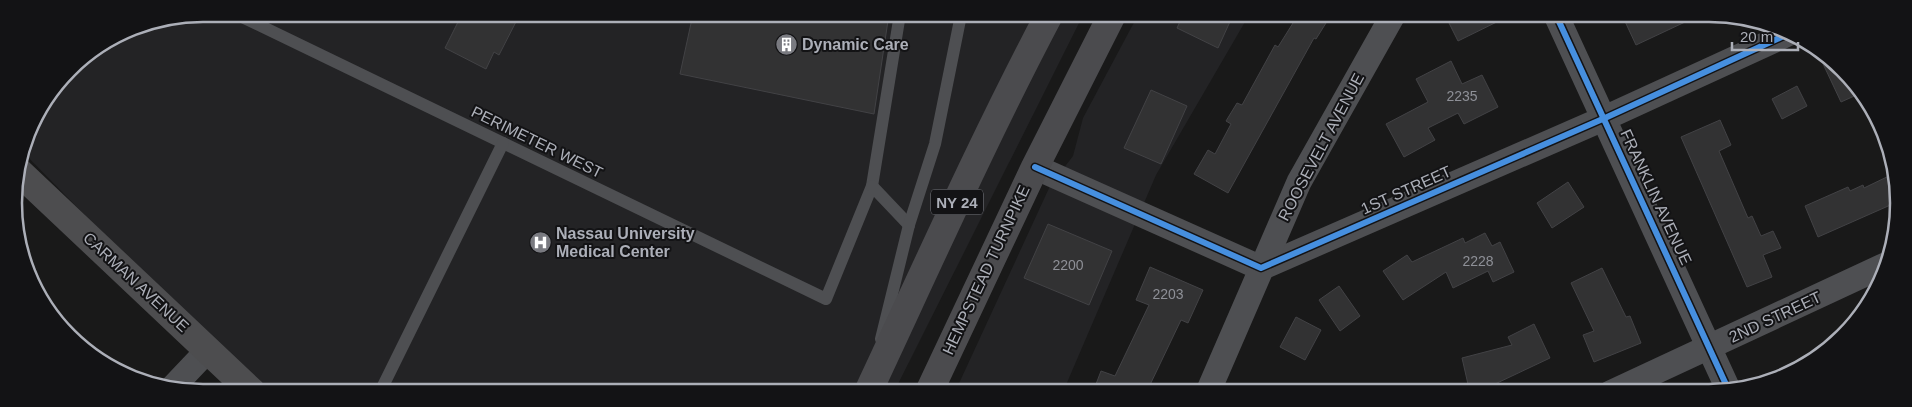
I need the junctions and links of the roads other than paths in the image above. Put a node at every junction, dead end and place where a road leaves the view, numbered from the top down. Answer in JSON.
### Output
{"nodes":[{"id":1,"x":253,"y":22,"type":"edge"},
{"id":2,"x":899,"y":22,"type":"edge"},
{"id":3,"x":959,"y":22,"type":"edge"},
{"id":4,"x":1045,"y":22,"type":"edge"},
{"id":5,"x":1108,"y":22,"type":"edge"},
{"id":6,"x":1389,"y":22,"type":"edge"},
{"id":7,"x":1559,"y":22,"type":"edge"},
{"id":8,"x":1781,"y":37,"type":"edge"},
{"id":9,"x":1605,"y":118,"type":"junction"},
{"id":10,"x":503,"y":143,"type":"junction"},
{"id":11,"x":1035,"y":167,"type":"junction"},
{"id":12,"x":24,"y":177,"type":"edge"},
{"id":13,"x":872,"y":186,"type":"junction"},
{"id":14,"x":909,"y":224,"type":"junction"},
{"id":15,"x":1261,"y":268,"type":"junction"},
{"id":16,"x":1878,"y":268,"type":"edge"},
{"id":17,"x":1710,"y":347,"type":"junction"},
{"id":18,"x":208,"y":350,"type":"junction"},
{"id":19,"x":177,"y":383,"type":"edge"},
{"id":20,"x":244,"y":384,"type":"edge"},
{"id":21,"x":384,"y":384,"type":"edge"},
{"id":22,"x":870,"y":384,"type":"edge"},
{"id":23,"x":872,"y":384,"type":"edge"},
{"id":24,"x":933,"y":384,"type":"edge"},
{"id":25,"x":1211,"y":384,"type":"edge"},
{"id":26,"x":1630,"y":384,"type":"edge"},
{"id":27,"x":1726,"y":384,"type":"edge"}],
"edges":[{"from":1,"to":10,"type":"lane","name":"PERIMETER WEST"},
{"from":2,"to":13,"type":"lane"},
{"from":3,"to":14,"type":"lane"},
{"from":4,"to":23,"type":"main road","number":"NY 24"},
{"from":5,"to":11,"type":"main road","name":"HEMPSTEAD TURNPIKE"},
{"from":6,"to":15,"type":"street","name":"ROOSEVELT AVENUE"},
{"from":7,"to":9,"type":"street","name":"FRANKLIN AVENUE"},
{"from":8,"to":9,"type":"street","name":"1ST STREET"},
{"from":9,"to":15,"type":"street","name":"1ST STREET"},
{"from":9,"to":17,"type":"street","name":"FRANKLIN AVENUE"},
{"from":10,"to":13,"type":"lane","name":"PERIMETER WEST"},
{"from":10,"to":21,"type":"lane"},
{"from":11,"to":15,"type":"street"},
{"from":11,"to":24,"type":"main road","name":"HEMPSTEAD TURNPIKE"},
{"from":12,"to":18,"type":"main road","name":"CARMAN AVENUE"},
{"from":13,"to":14,"type":"lane"},
{"from":14,"to":22,"type":"lane"},
{"from":15,"to":25,"type":"street","name":"ROOSEVELT AVENUE"},
{"from":16,"to":17,"type":"street","name":"2ND STREET"},
{"from":17,"to":26,"type":"street","name":"2ND STREET"},
{"from":17,"to":27,"type":"street","name":"FRANKLIN AVENUE"},
{"from":18,"to":19,"type":"street"},
{"from":18,"to":20,"type":"main road","name":"CARMAN AVENUE"}]}
